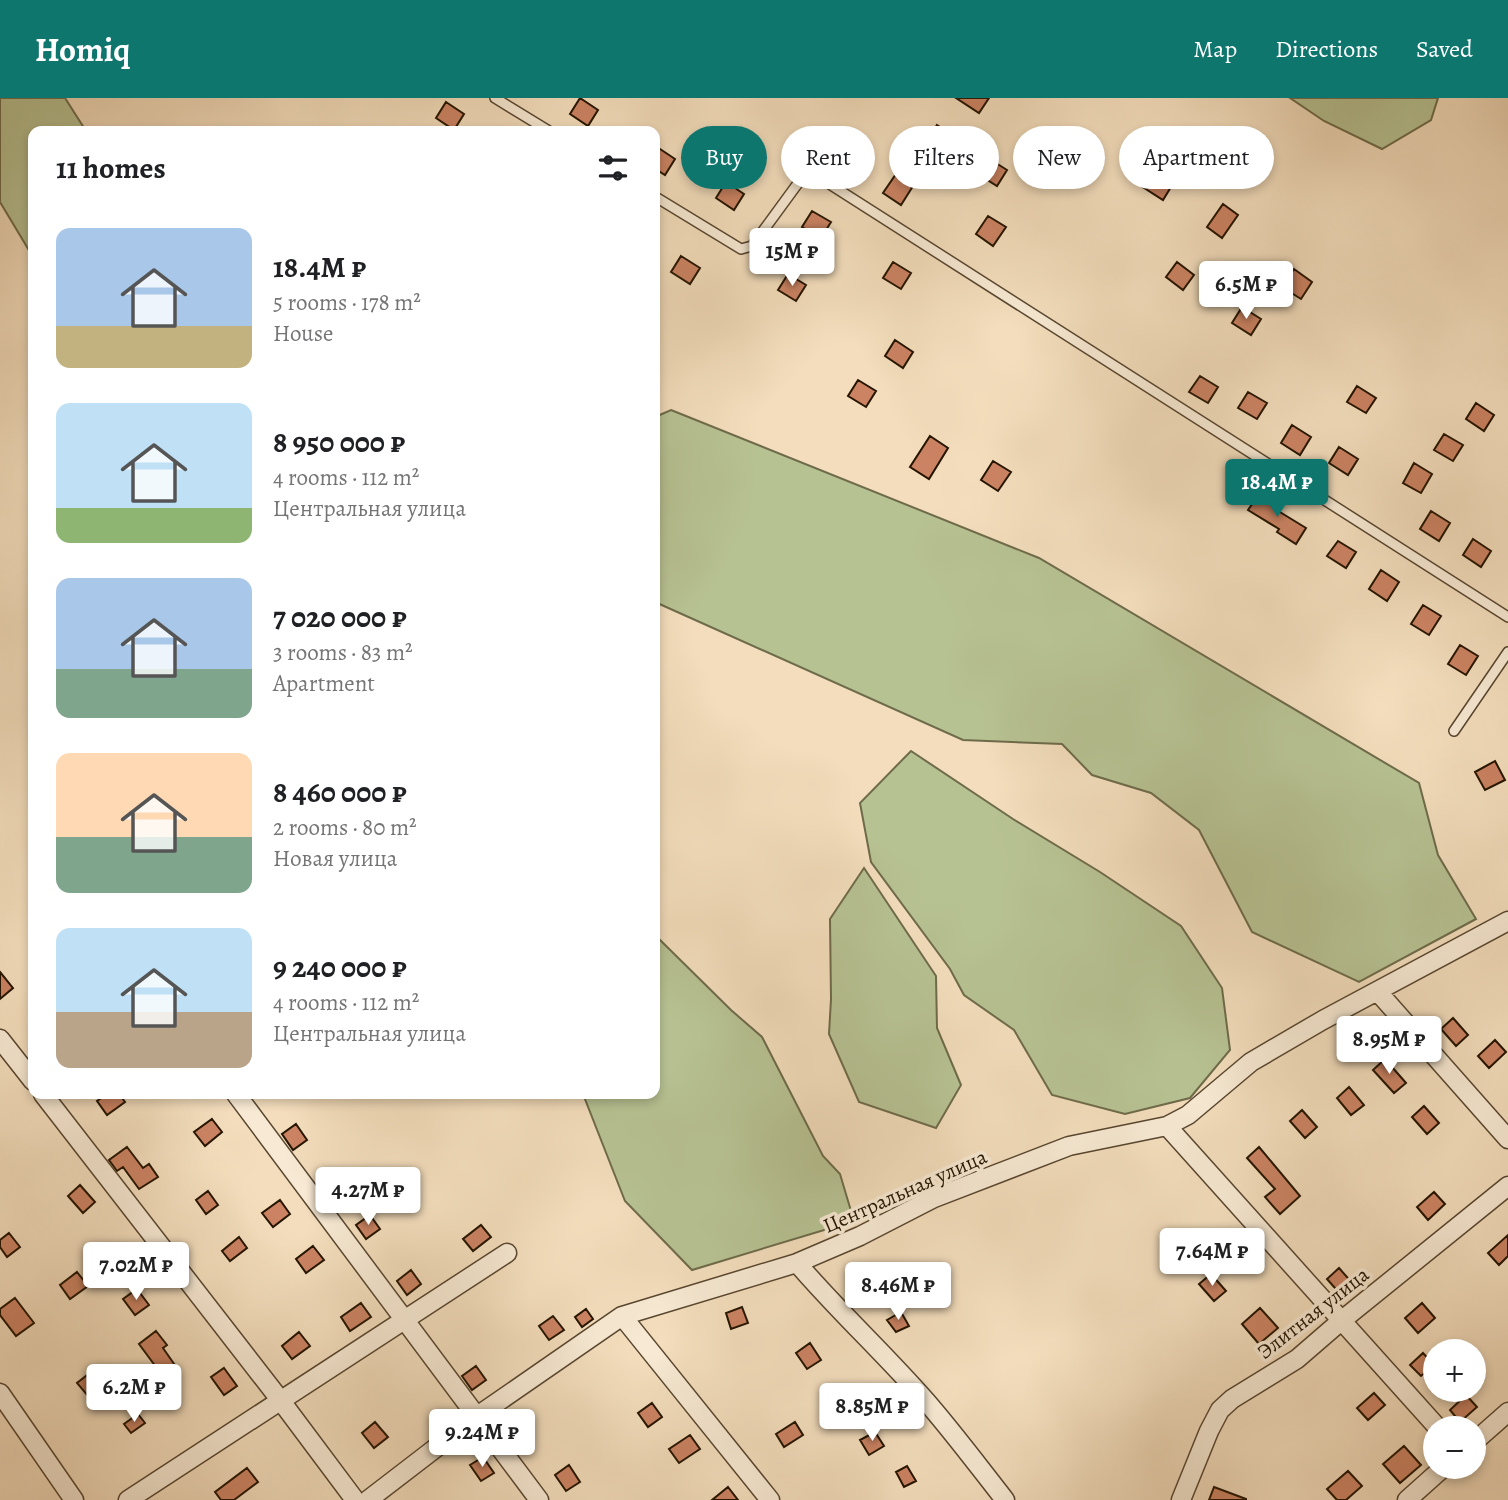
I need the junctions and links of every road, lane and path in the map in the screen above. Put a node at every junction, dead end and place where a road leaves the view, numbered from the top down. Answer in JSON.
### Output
{"nodes":[{"id":1,"x":495,"y":98,"type":"edge"},
{"id":2,"x":541,"y":126,"type":"edge"},
{"id":3,"x":660,"y":200,"type":"edge"},
{"id":4,"x":1508,"y":617,"type":"edge"},
{"id":5,"x":1508,"y":652,"type":"edge"},
{"id":6,"x":1454,"y":732,"type":"dead end"},
{"id":7,"x":1508,"y":921,"type":"edge"},
{"id":8,"x":1378,"y":992,"type":"junction"},
{"id":9,"x":0,"y":1039,"type":"edge"},
{"id":10,"x":28,"y":1075,"type":"edge"},
{"id":11,"x":47,"y":1099,"type":"edge"},
{"id":12,"x":240,"y":1099,"type":"edge"},
{"id":13,"x":1167,"y":1126,"type":"junction"},
{"id":14,"x":1508,"y":1139,"type":"edge"},
{"id":15,"x":1508,"y":1186,"type":"edge"},
{"id":16,"x":507,"y":1253,"type":"dead end"},
{"id":17,"x":797,"y":1263,"type":"junction"},
{"id":18,"x":622,"y":1316,"type":"junction"},
{"id":19,"x":403,"y":1320,"type":"junction"},
{"id":20,"x":1341,"y":1321,"type":"junction"},
{"id":21,"x":0,"y":1393,"type":"edge"},
{"id":22,"x":281,"y":1401,"type":"junction"},
{"id":23,"x":1508,"y":1412,"type":"edge"},
{"id":24,"x":1427,"y":1416,"type":"edge"},
{"id":25,"x":476,"y":1417,"type":"junction"},
{"id":26,"x":1486,"y":1431,"type":"edge"},
{"id":27,"x":1430,"y":1479,"type":"edge"},
{"id":28,"x":74,"y":1500,"type":"edge"},
{"id":29,"x":128,"y":1500,"type":"edge"},
{"id":30,"x":355,"y":1500,"type":"edge"},
{"id":31,"x":368,"y":1500,"type":"edge"},
{"id":32,"x":539,"y":1500,"type":"edge"},
{"id":33,"x":770,"y":1500,"type":"edge"},
{"id":34,"x":1005,"y":1500,"type":"edge"},
{"id":35,"x":1181,"y":1500,"type":"edge"},
{"id":36,"x":1407,"y":1500,"type":"edge"}],
"edges":[{"from":1,"to":2,"type":"lane"},
{"from":3,"to":4,"type":"lane"},
{"from":5,"to":6,"type":"lane"},
{"from":7,"to":8,"type":"street","name":"Центральная улица"},
{"from":8,"to":13,"type":"street","name":"Центральная улица"},
{"from":8,"to":14,"type":"street"},
{"from":9,"to":10,"type":"street"},
{"from":11,"to":22,"type":"street"},
{"from":12,"to":19,"type":"street"},
{"from":13,"to":17,"type":"street","name":"Центральная улица"},
{"from":13,"to":20,"type":"street"},
{"from":15,"to":20,"type":"street","name":"Элитная улица"},
{"from":16,"to":19,"type":"street"},
{"from":17,"to":18,"type":"street","name":"Центральная улица"},
{"from":17,"to":34,"type":"street"},
{"from":18,"to":25,"type":"street","name":"Центральная улица"},
{"from":18,"to":33,"type":"street"},
{"from":19,"to":22,"type":"street"},
{"from":19,"to":25,"type":"street"},
{"from":20,"to":24,"type":"street"},
{"from":20,"to":35,"type":"street","name":"Элитная улица"},
{"from":21,"to":28,"type":"street"},
{"from":22,"to":29,"type":"street"},
{"from":22,"to":30,"type":"street"},
{"from":23,"to":26,"type":"street"},
{"from":25,"to":31,"type":"street","name":"Центральная улица"},
{"from":25,"to":32,"type":"street"},
{"from":27,"to":36,"type":"street"}]}
